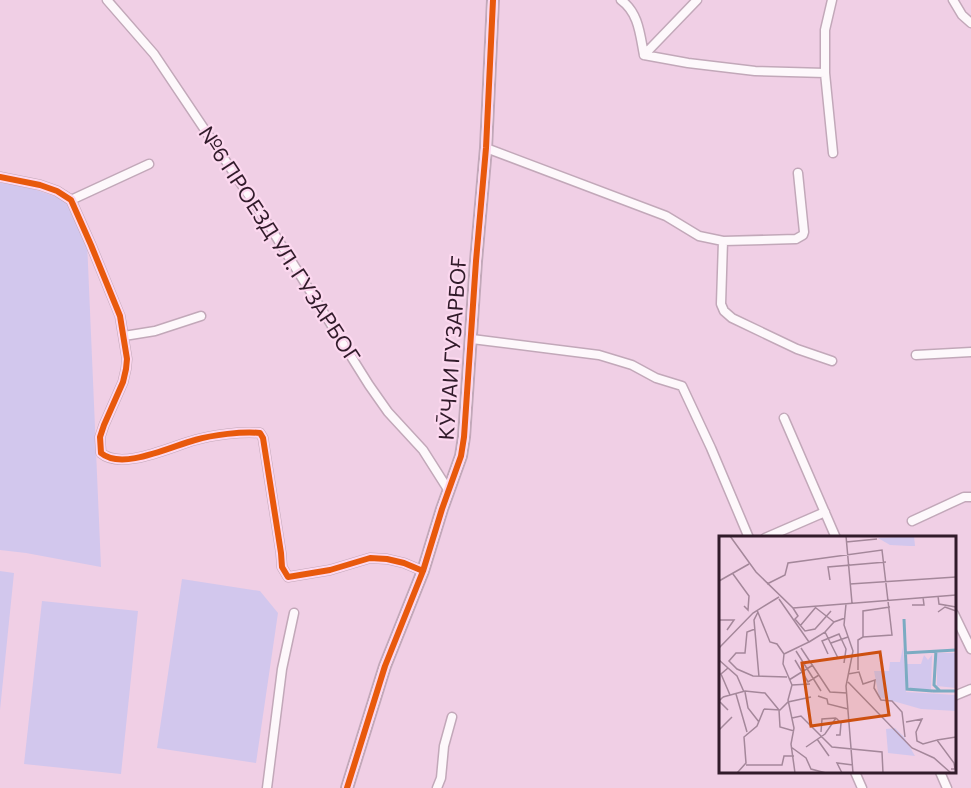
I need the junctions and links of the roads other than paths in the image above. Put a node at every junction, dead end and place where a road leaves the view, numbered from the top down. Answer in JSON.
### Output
{"nodes":[{"id":1,"x":107,"y":0,"type":"edge"},
{"id":2,"x":493,"y":0,"type":"edge"},
{"id":3,"x":621,"y":0,"type":"edge"},
{"id":4,"x":697,"y":0,"type":"edge"},
{"id":5,"x":832,"y":0,"type":"edge"},
{"id":6,"x":953,"y":0,"type":"edge"},
{"id":7,"x":971,"y":23,"type":"edge"},
{"id":8,"x":644,"y":56,"type":"junction"},
{"id":9,"x":825,"y":73,"type":"junction"},
{"id":10,"x":486,"y":148,"type":"junction"},
{"id":11,"x":833,"y":153,"type":"dead end"},
{"id":12,"x":149,"y":165,"type":"dead end"},
{"id":13,"x":798,"y":173,"type":"dead end"},
{"id":14,"x":0,"y":177,"type":"edge"},
{"id":15,"x":71,"y":200,"type":"junction"},
{"id":16,"x":723,"y":241,"type":"junction"},
{"id":17,"x":201,"y":316,"type":"dead end"},
{"id":18,"x":123,"y":336,"type":"junction"},
{"id":19,"x":472,"y":339,"type":"junction"},
{"id":20,"x":971,"y":352,"type":"edge"},
{"id":21,"x":916,"y":355,"type":"dead end"},
{"id":22,"x":832,"y":361,"type":"dead end"},
{"id":23,"x":784,"y":418,"type":"dead end"},
{"id":24,"x":449,"y":491,"type":"junction"},
{"id":25,"x":971,"y":497,"type":"edge"},
{"id":26,"x":825,"y":512,"type":"junction"},
{"id":27,"x":912,"y":521,"type":"dead end"},
{"id":28,"x":748,"y":536,"type":"edge"},
{"id":29,"x":767,"y":536,"type":"edge"},
{"id":30,"x":836,"y":536,"type":"edge"},
{"id":31,"x":423,"y":571,"type":"junction"},
{"id":32,"x":294,"y":613,"type":"dead end"},
{"id":33,"x":956,"y":618,"type":"edge"},
{"id":34,"x":971,"y":647,"type":"edge"},
{"id":35,"x":971,"y":689,"type":"edge"},
{"id":36,"x":956,"y":695,"type":"edge"},
{"id":37,"x":452,"y":717,"type":"dead end"},
{"id":38,"x":856,"y":773,"type":"edge"},
{"id":39,"x":941,"y":773,"type":"edge"},
{"id":40,"x":267,"y":788,"type":"edge"},
{"id":41,"x":347,"y":788,"type":"edge"},
{"id":42,"x":437,"y":788,"type":"edge"},
{"id":43,"x":862,"y":788,"type":"edge"},
{"id":44,"x":947,"y":788,"type":"edge"}],
"edges":[{"from":1,"to":24,"type":"street","name":"№6 ПРОЕЗД УЛ. ГУЗАРБОГ"},
{"from":2,"to":10,"type":"street","name":"КӮЧАИ ГУЗАРБОҒ"},
{"from":3,"to":8,"type":"street"},
{"from":4,"to":8,"type":"street"},
{"from":5,"to":9,"type":"street"},
{"from":6,"to":7,"type":"street"},
{"from":8,"to":9,"type":"street"},
{"from":9,"to":11,"type":"street"},
{"from":10,"to":16,"type":"street"},
{"from":10,"to":19,"type":"street","name":"КӮЧАИ ГУЗАРБОҒ"},
{"from":12,"to":15,"type":"street"},
{"from":13,"to":16,"type":"street"},
{"from":14,"to":15,"type":"street"},
{"from":15,"to":18,"type":"street"},
{"from":16,"to":22,"type":"street"},
{"from":17,"to":18,"type":"street"},
{"from":18,"to":31,"type":"street"},
{"from":19,"to":24,"type":"street","name":"КӮЧАИ ГУЗАРБОҒ"},
{"from":19,"to":28,"type":"street"},
{"from":20,"to":21,"type":"street"},
{"from":23,"to":26,"type":"street"},
{"from":24,"to":31,"type":"street","name":"КӮЧАИ ГУЗАРБОҒ"},
{"from":25,"to":27,"type":"street"},
{"from":26,"to":29,"type":"street"},
{"from":26,"to":30,"type":"street"},
{"from":31,"to":41,"type":"street","name":"КӮЧАИ ГУЗАРБОҒ"},
{"from":32,"to":40,"type":"street"},
{"from":33,"to":34,"type":"street"},
{"from":35,"to":36,"type":"street"},
{"from":37,"to":42,"type":"street"},
{"from":38,"to":43,"type":"street"},
{"from":39,"to":44,"type":"street"}]}
